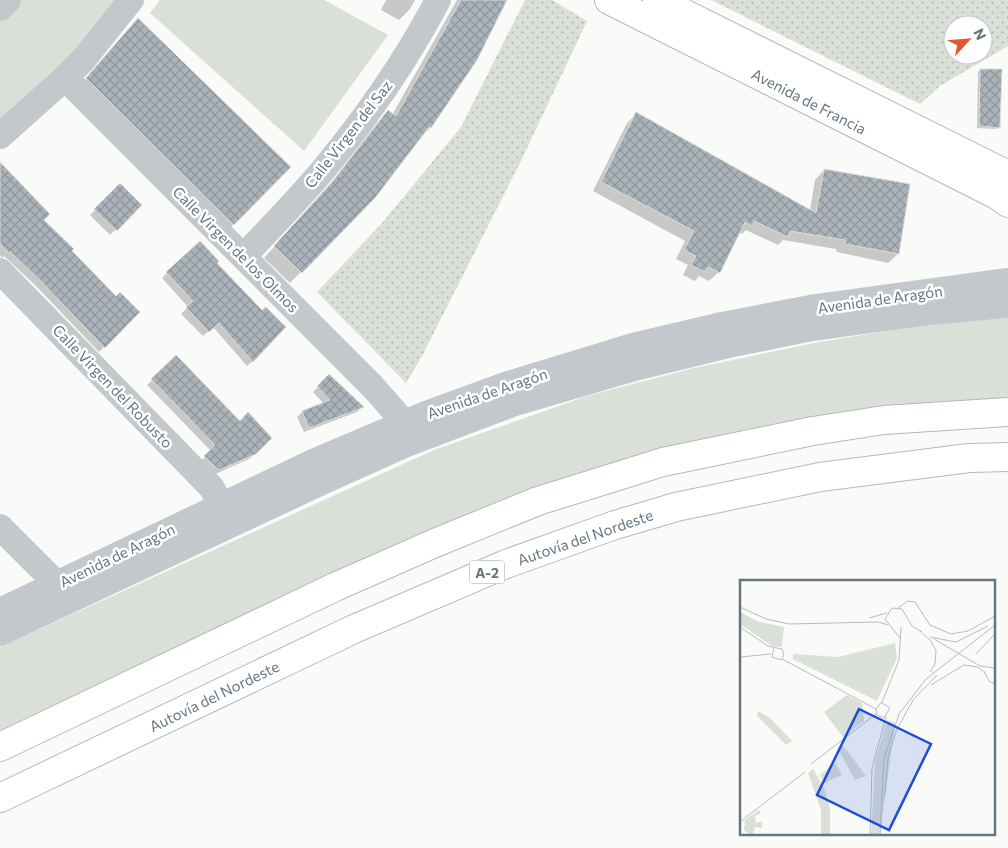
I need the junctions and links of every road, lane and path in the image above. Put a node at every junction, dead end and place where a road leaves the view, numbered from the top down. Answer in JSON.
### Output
{"nodes":[{"id":1,"x":8,"y":0,"type":"edge"},
{"id":2,"x":131,"y":0,"type":"edge"},
{"id":3,"x":438,"y":0,"type":"edge"},
{"id":4,"x":609,"y":0,"type":"edge"},
{"id":5,"x":657,"y":0,"type":"edge"},
{"id":6,"x":0,"y":8,"type":"edge"},
{"id":7,"x":65,"y":78,"type":"junction"},
{"id":8,"x":0,"y":136,"type":"edge"},
{"id":9,"x":1008,"y":175,"type":"edge"},
{"id":10,"x":1008,"y":203,"type":"edge"},
{"id":11,"x":244,"y":256,"type":"junction"},
{"id":12,"x":0,"y":271,"type":"edge"},
{"id":13,"x":1008,"y":281,"type":"edge"},
{"id":14,"x":1008,"y":305,"type":"edge"},
{"id":15,"x":1008,"y":412,"type":"edge"},
{"id":16,"x":402,"y":424,"type":"junction"},
{"id":17,"x":1008,"y":457,"type":"edge"},
{"id":18,"x":221,"y":506,"type":"junction"},
{"id":19,"x":0,"y":527,"type":"edge"},
{"id":20,"x":57,"y":584,"type":"junction"},
{"id":21,"x":0,"y":610,"type":"edge"},
{"id":22,"x":0,"y":633,"type":"edge"},
{"id":23,"x":0,"y":747,"type":"edge"},
{"id":24,"x":0,"y":798,"type":"edge"}],
"edges":[{"from":1,"to":6,"type":"street"},
{"from":2,"to":7,"type":"street"},
{"from":3,"to":11,"type":"street","name":"Calle Virgen del Saz"},
{"from":4,"to":10,"type":"main road","name":"Avenida de Francia"},
{"from":5,"to":9,"type":"main road","name":"Avenida de Francia"},
{"from":7,"to":8,"type":"street"},
{"from":7,"to":11,"type":"street","name":"Calle Virgen de los Olmos"},
{"from":11,"to":16,"type":"street","name":"Calle Virgen de los Olmos"},
{"from":12,"to":18,"type":"street","name":"Calle Virgen del Robusto"},
{"from":13,"to":16,"type":"street","name":"Avenida de Aragón"},
{"from":14,"to":22,"type":"street","name":"Avenida de Aragón"},
{"from":15,"to":23,"type":"main road"},
{"from":16,"to":18,"type":"street","name":"Avenida de Aragón"},
{"from":17,"to":24,"type":"main road","name":"Autovía del Nordeste","number":"A-2"},
{"from":18,"to":20,"type":"street","name":"Avenida de Aragón"},
{"from":19,"to":20,"type":"street"},
{"from":20,"to":21,"type":"street","name":"Avenida de Aragón"}]}
